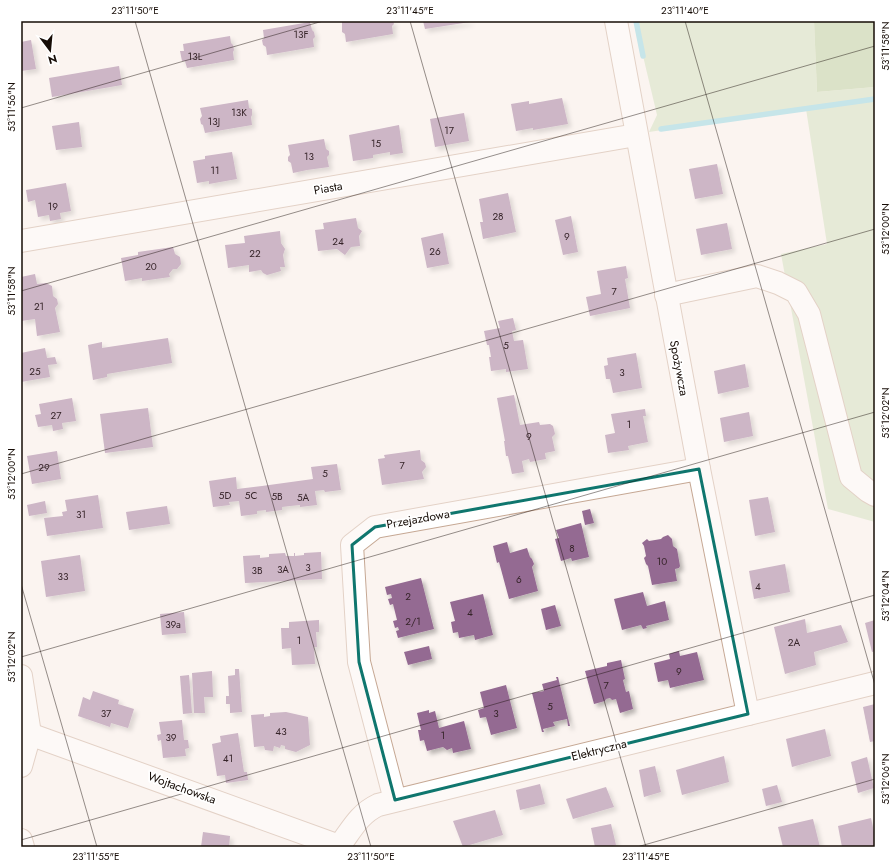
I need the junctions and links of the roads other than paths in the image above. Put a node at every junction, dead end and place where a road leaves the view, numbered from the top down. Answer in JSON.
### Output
{"nodes":[{"id":1,"x":616,"y":21,"type":"edge"},
{"id":2,"x":636,"y":134,"type":"junction"},
{"id":3,"x":21,"y":241,"type":"edge"},
{"id":4,"x":666,"y":295,"type":"junction"},
{"id":5,"x":698,"y":469,"type":"junction"},
{"id":6,"x":875,"y":495,"type":"edge"},
{"id":7,"x":21,"y":676,"type":"edge"},
{"id":8,"x":875,"y":683,"type":"edge"},
{"id":9,"x":748,"y":714,"type":"junction"},
{"id":10,"x":26,"y":732,"type":"edge"},
{"id":11,"x":21,"y":766,"type":"edge"},
{"id":12,"x":395,"y":800,"type":"junction"},
{"id":13,"x":21,"y":840,"type":"edge"},
{"id":14,"x":341,"y":846,"type":"edge"},
{"id":15,"x":23,"y":847,"type":"edge"}],
"edges":[{"from":1,"to":2,"type":"street","name":"Spożywcza"},
{"from":2,"to":3,"type":"street","name":"Piasta"},
{"from":2,"to":4,"type":"street","name":"Spożywcza"},
{"from":4,"to":5,"type":"street","name":"Spożywcza"},
{"from":4,"to":6,"type":"street"},
{"from":5,"to":9,"type":"street","name":"Spożywcza"},
{"from":5,"to":12,"type":"street","name":"Przejazdowa"},
{"from":7,"to":10,"type":"street"},
{"from":8,"to":9,"type":"street","name":"Elektryczna"},
{"from":9,"to":12,"type":"street","name":"Elektryczna"},
{"from":10,"to":11,"type":"street"},
{"from":10,"to":14,"type":"street","name":"Wojtachowska"},
{"from":12,"to":14,"type":"street","name":"Elektryczna"},
{"from":13,"to":15,"type":"street"}]}
